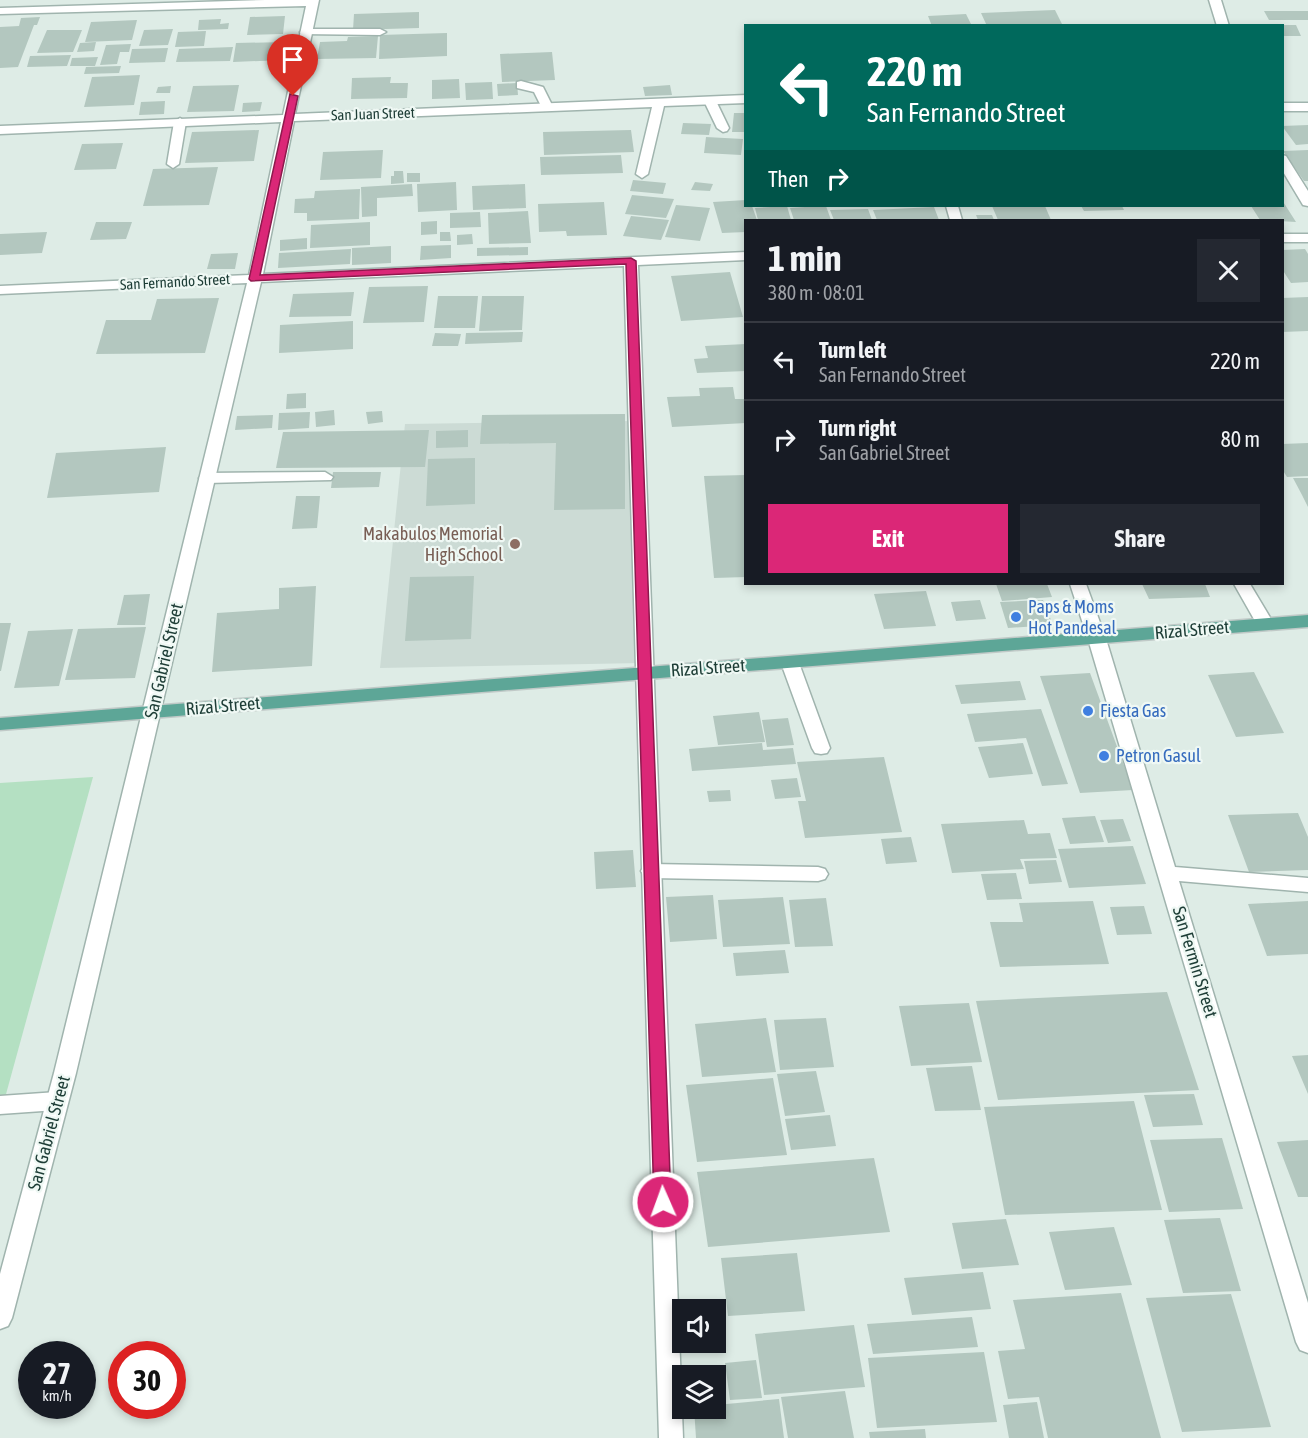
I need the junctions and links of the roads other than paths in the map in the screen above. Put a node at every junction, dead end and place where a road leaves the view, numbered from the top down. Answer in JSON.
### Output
{"nodes":[{"id":1,"x":1215,"y":0,"type":"edge"},
{"id":2,"x":313,"y":1,"type":"edge"},
{"id":3,"x":0,"y":11,"type":"edge"},
{"id":4,"x":1222,"y":24,"type":"edge"},
{"id":5,"x":306,"y":32,"type":"junction"},
{"id":6,"x":380,"y":32,"type":"dead end"},
{"id":7,"x":520,"y":84,"type":"dead end"},
{"id":8,"x":744,"y":99,"type":"edge"},
{"id":9,"x":710,"y":101,"type":"junction"},
{"id":10,"x":659,"y":103,"type":"junction"},
{"id":11,"x":548,"y":107,"type":"junction"},
{"id":12,"x":1284,"y":107,"type":"edge"},
{"id":13,"x":1308,"y":107,"type":"edge"},
{"id":14,"x":289,"y":117,"type":"junction"},
{"id":15,"x":180,"y":122,"type":"junction"},
{"id":16,"x":723,"y":128,"type":"dead end"},
{"id":17,"x":0,"y":130,"type":"edge"},
{"id":18,"x":1284,"y":162,"type":"edge"},
{"id":19,"x":173,"y":164,"type":"dead end"},
{"id":20,"x":642,"y":174,"type":"dead end"},
{"id":21,"x":1308,"y":202,"type":"edge"},
{"id":22,"x":1284,"y":238,"type":"edge"},
{"id":23,"x":1308,"y":238,"type":"edge"},
{"id":24,"x":744,"y":256,"type":"edge"},
{"id":25,"x":631,"y":261,"type":"junction"},
{"id":26,"x":255,"y":279,"type":"junction"},
{"id":27,"x":0,"y":290,"type":"edge"},
{"id":28,"x":325,"y":477,"type":"dead end"},
{"id":29,"x":207,"y":478,"type":"junction"},
{"id":30,"x":1078,"y":585,"type":"edge"},
{"id":31,"x":1243,"y":585,"type":"edge"},
{"id":32,"x":1308,"y":621,"type":"edge"},
{"id":33,"x":1265,"y":624,"type":"junction"},
{"id":34,"x":1097,"y":639,"type":"junction"},
{"id":35,"x":790,"y":663,"type":"junction"},
{"id":36,"x":645,"y":672,"type":"junction"},
{"id":37,"x":152,"y":712,"type":"junction"},
{"id":38,"x":0,"y":724,"type":"edge"},
{"id":39,"x":821,"y":748,"type":"dead end"},
{"id":40,"x":651,"y":871,"type":"junction"},
{"id":41,"x":818,"y":874,"type":"dead end"},
{"id":42,"x":1168,"y":874,"type":"junction"},
{"id":43,"x":1308,"y":885,"type":"edge"},
{"id":44,"x":57,"y":1101,"type":"junction"},
{"id":45,"x":0,"y":1105,"type":"edge"},
{"id":46,"x":0,"y":1318,"type":"edge"},
{"id":47,"x":1308,"y":1342,"type":"edge"},
{"id":48,"x":671,"y":1438,"type":"edge"}],
"edges":[{"from":1,"to":4,"type":"street"},
{"from":2,"to":3,"type":"street"},
{"from":2,"to":5,"type":"street","name":"San Gabriel Street"},
{"from":5,"to":6,"type":"street"},
{"from":5,"to":14,"type":"street","name":"San Gabriel Street"},
{"from":7,"to":11,"type":"street"},
{"from":8,"to":9,"type":"street","name":"San Juan Street"},
{"from":9,"to":10,"type":"street","name":"San Juan Street"},
{"from":9,"to":16,"type":"street"},
{"from":10,"to":11,"type":"street","name":"San Juan Street"},
{"from":10,"to":20,"type":"street"},
{"from":11,"to":14,"type":"street","name":"San Juan Street"},
{"from":12,"to":13,"type":"street"},
{"from":14,"to":15,"type":"street","name":"San Juan Street"},
{"from":14,"to":26,"type":"street","name":"San Gabriel Street"},
{"from":15,"to":17,"type":"street","name":"San Juan Street"},
{"from":15,"to":19,"type":"street"},
{"from":18,"to":21,"type":"street"},
{"from":22,"to":23,"type":"street"},
{"from":24,"to":25,"type":"street","name":"San Fernando Street"},
{"from":25,"to":26,"type":"street","name":"San Fernando Street"},
{"from":25,"to":36,"type":"street"},
{"from":26,"to":27,"type":"street","name":"San Fernando Street"},
{"from":26,"to":29,"type":"street","name":"San Gabriel Street"},
{"from":28,"to":29,"type":"street"},
{"from":29,"to":37,"type":"street","name":"San Gabriel Street"},
{"from":30,"to":34,"type":"street","name":"San Fermin Street"},
{"from":31,"to":33,"type":"street"},
{"from":32,"to":33,"type":"main road","name":"Rizal Street"},
{"from":33,"to":34,"type":"main road","name":"Rizal Street"},
{"from":34,"to":35,"type":"main road","name":"Rizal Street"},
{"from":34,"to":42,"type":"street","name":"San Fermin Street"},
{"from":35,"to":36,"type":"main road","name":"Rizal Street"},
{"from":35,"to":39,"type":"street"},
{"from":36,"to":37,"type":"main road","name":"Rizal Street"},
{"from":36,"to":40,"type":"street"},
{"from":37,"to":38,"type":"main road","name":"Rizal Street"},
{"from":37,"to":44,"type":"street","name":"San Gabriel Street"},
{"from":40,"to":41,"type":"street"},
{"from":40,"to":48,"type":"street"},
{"from":42,"to":43,"type":"street"},
{"from":42,"to":47,"type":"street","name":"San Fermin Street"},
{"from":44,"to":45,"type":"street"},
{"from":44,"to":46,"type":"street","name":"San Gabriel Street"}]}
